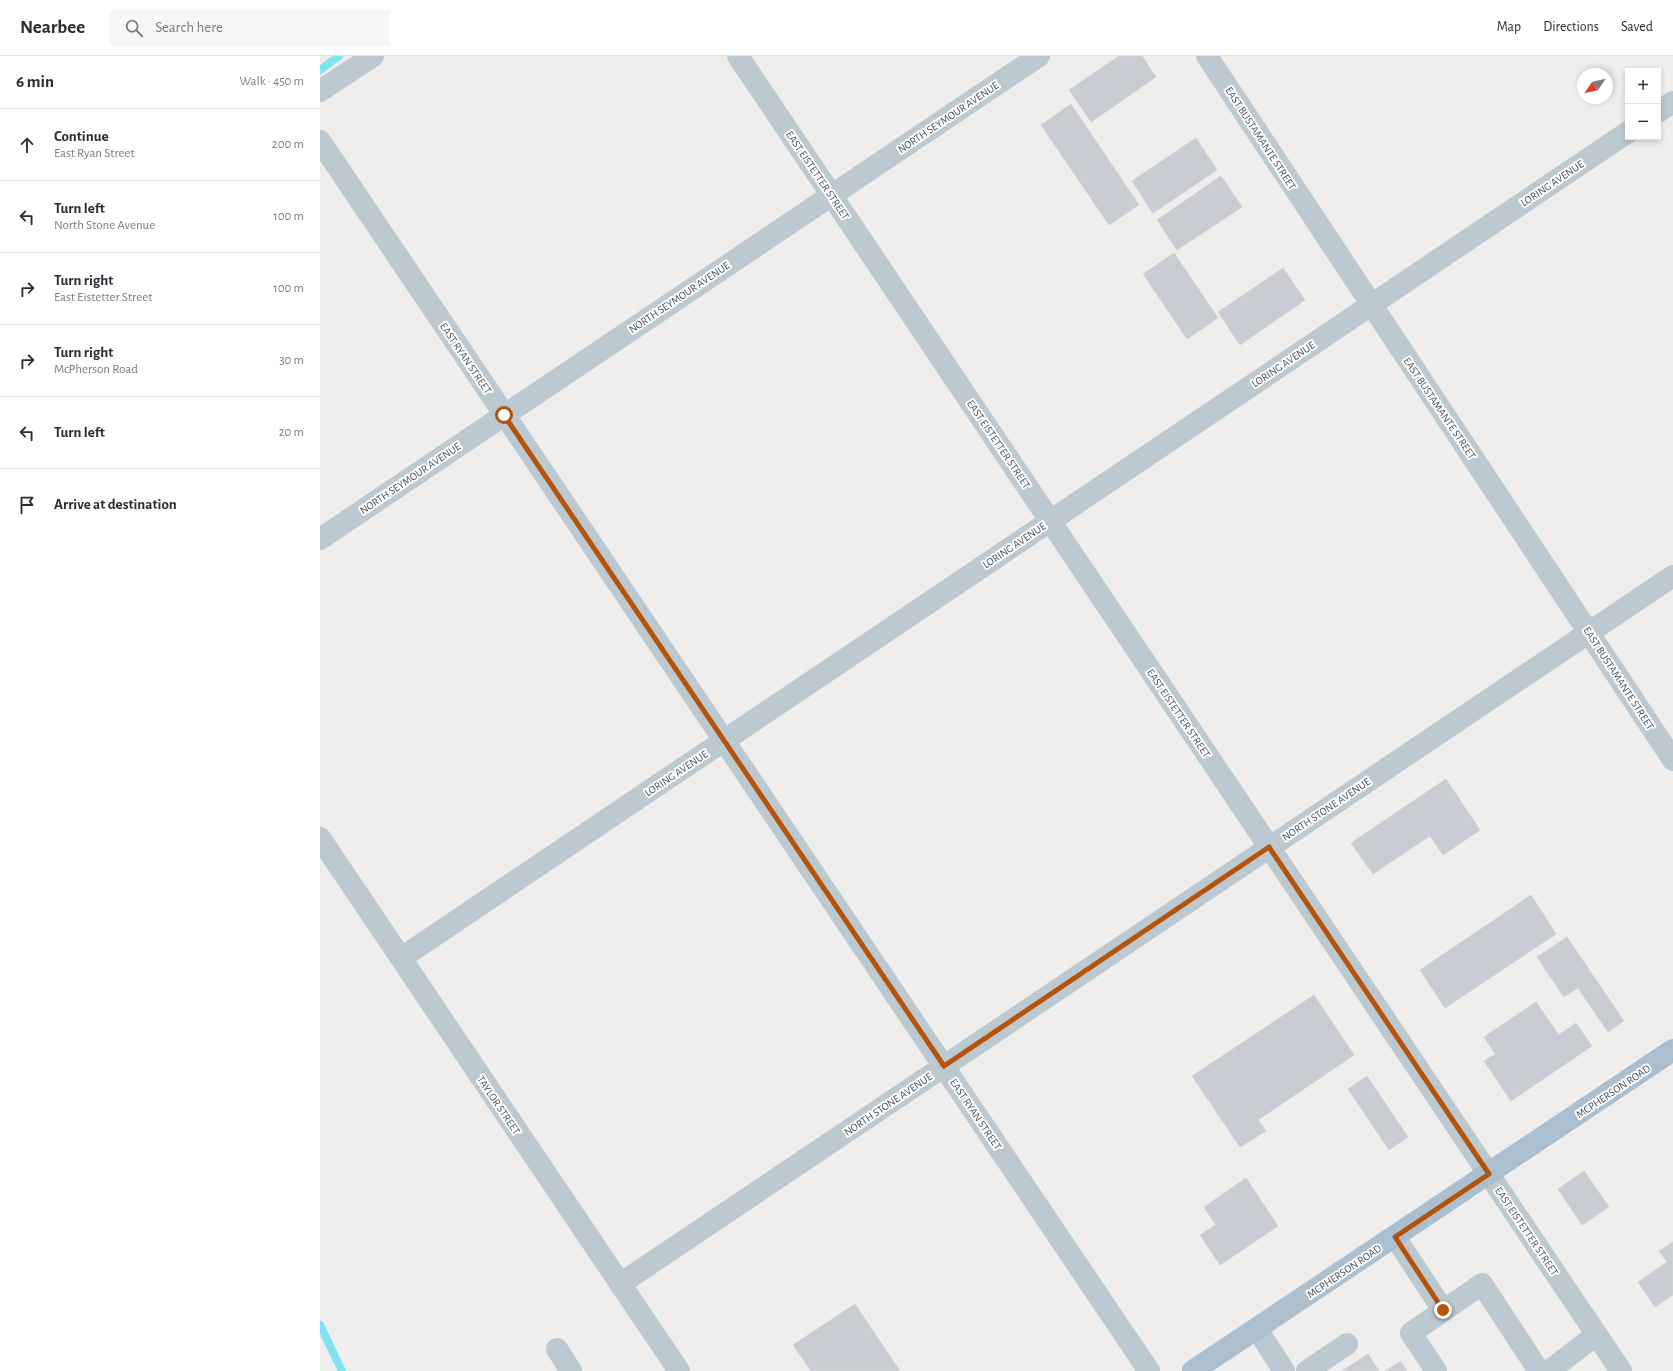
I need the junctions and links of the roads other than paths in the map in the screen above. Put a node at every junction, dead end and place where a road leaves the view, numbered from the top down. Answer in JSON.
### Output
{"nodes":[{"id":1,"x":373,"y":56,"type":"edge"},
{"id":2,"x":738,"y":56,"type":"edge"},
{"id":3,"x":1039,"y":56,"type":"edge"},
{"id":4,"x":1207,"y":56,"type":"edge"},
{"id":5,"x":320,"y":91,"type":"edge"},
{"id":6,"x":1673,"y":102,"type":"edge"},
{"id":7,"x":1661,"y":110,"type":"edge"},
{"id":8,"x":1625,"y":134,"type":"edge"},
{"id":9,"x":320,"y":141,"type":"edge"},
{"id":10,"x":831,"y":195,"type":"junction"},
{"id":11,"x":1372,"y":305,"type":"junction"},
{"id":12,"x":504,"y":415,"type":"junction"},
{"id":13,"x":1050,"y":521,"type":"junction"},
{"id":14,"x":320,"y":539,"type":"edge"},
{"id":15,"x":1673,"y":576,"type":"edge"},
{"id":16,"x":1588,"y":632,"type":"junction"},
{"id":17,"x":724,"y":741,"type":"junction"},
{"id":18,"x":1673,"y":760,"type":"edge"},
{"id":19,"x":320,"y":838,"type":"edge"},
{"id":20,"x":1269,"y":847,"type":"junction"},
{"id":21,"x":401,"y":958,"type":"junction"},
{"id":22,"x":1673,"y":1050,"type":"edge"},
{"id":23,"x":944,"y":1066,"type":"junction"},
{"id":24,"x":1489,"y":1174,"type":"junction"},
{"id":25,"x":1395,"y":1237,"type":"junction"},
{"id":26,"x":620,"y":1284,"type":"junction"},
{"id":27,"x":1443,"y":1310,"type":"junction"},
{"id":28,"x":1257,"y":1329,"type":"junction"},
{"id":29,"x":1596,"y":1335,"type":"junction"},
{"id":30,"x":1348,"y":1344,"type":"dead end"},
{"id":31,"x":557,"y":1349,"type":"dead end"},
{"id":32,"x":674,"y":1369,"type":"edge"},
{"id":33,"x":571,"y":1371,"type":"edge"},
{"id":34,"x":1149,"y":1371,"type":"edge"},
{"id":35,"x":1194,"y":1371,"type":"edge"},
{"id":36,"x":1284,"y":1371,"type":"edge"},
{"id":37,"x":1307,"y":1371,"type":"edge"},
{"id":38,"x":1436,"y":1371,"type":"edge"},
{"id":39,"x":1540,"y":1371,"type":"edge"},
{"id":40,"x":1549,"y":1371,"type":"edge"},
{"id":41,"x":1621,"y":1371,"type":"edge"}],
"edges":[{"from":1,"to":5,"type":"street"},
{"from":2,"to":10,"type":"street","name":"EAST EISTETTER STREET"},
{"from":3,"to":10,"type":"street","name":"NORTH SEYMOUR AVENUE"},
{"from":4,"to":11,"type":"street","name":"EAST BUSTAMANTE STREET"},
{"from":6,"to":7,"type":"street"},
{"from":8,"to":11,"type":"street","name":"LORING AVENUE"},
{"from":9,"to":12,"type":"street","name":"EAST RYAN STREET"},
{"from":10,"to":12,"type":"street","name":"NORTH SEYMOUR AVENUE"},
{"from":10,"to":13,"type":"street","name":"EAST EISTETTER STREET"},
{"from":11,"to":13,"type":"street","name":"LORING AVENUE"},
{"from":11,"to":16,"type":"street","name":"EAST BUSTAMANTE STREET"},
{"from":12,"to":14,"type":"street","name":"NORTH SEYMOUR AVENUE"},
{"from":12,"to":17,"type":"street","name":"EAST RYAN STREET"},
{"from":13,"to":17,"type":"street","name":"LORING AVENUE"},
{"from":13,"to":20,"type":"street","name":"EAST EISTETTER STREET"},
{"from":15,"to":16,"type":"street","name":"NORTH STONE AVENUE"},
{"from":16,"to":18,"type":"street","name":"EAST BUSTAMANTE STREET"},
{"from":16,"to":20,"type":"street","name":"NORTH STONE AVENUE"},
{"from":17,"to":21,"type":"street","name":"LORING AVENUE"},
{"from":17,"to":23,"type":"street","name":"EAST RYAN STREET"},
{"from":19,"to":21,"type":"street","name":"TAYLOR STREET"},
{"from":20,"to":23,"type":"street","name":"NORTH STONE AVENUE"},
{"from":20,"to":24,"type":"street","name":"EAST EISTETTER STREET"},
{"from":21,"to":26,"type":"street","name":"TAYLOR STREET"},
{"from":22,"to":24,"type":"main road","name":"MCPHERSON ROAD"},
{"from":23,"to":26,"type":"street","name":"NORTH STONE AVENUE"},
{"from":23,"to":34,"type":"street","name":"EAST RYAN STREET"},
{"from":24,"to":25,"type":"main road","name":"MCPHERSON ROAD"},
{"from":24,"to":29,"type":"street","name":"EAST EISTETTER STREET"},
{"from":25,"to":27,"type":"street"},
{"from":25,"to":28,"type":"main road","name":"MCPHERSON ROAD"},
{"from":26,"to":32,"type":"street","name":"TAYLOR STREET"},
{"from":27,"to":38,"type":"street"},
{"from":27,"to":39,"type":"street"},
{"from":28,"to":35,"type":"main road","name":"MCPHERSON ROAD"},
{"from":28,"to":36,"type":"street"},
{"from":29,"to":40,"type":"street"},
{"from":29,"to":41,"type":"street","name":"EAST EISTETTER STREET"},
{"from":30,"to":37,"type":"street"},
{"from":31,"to":33,"type":"street"}]}
